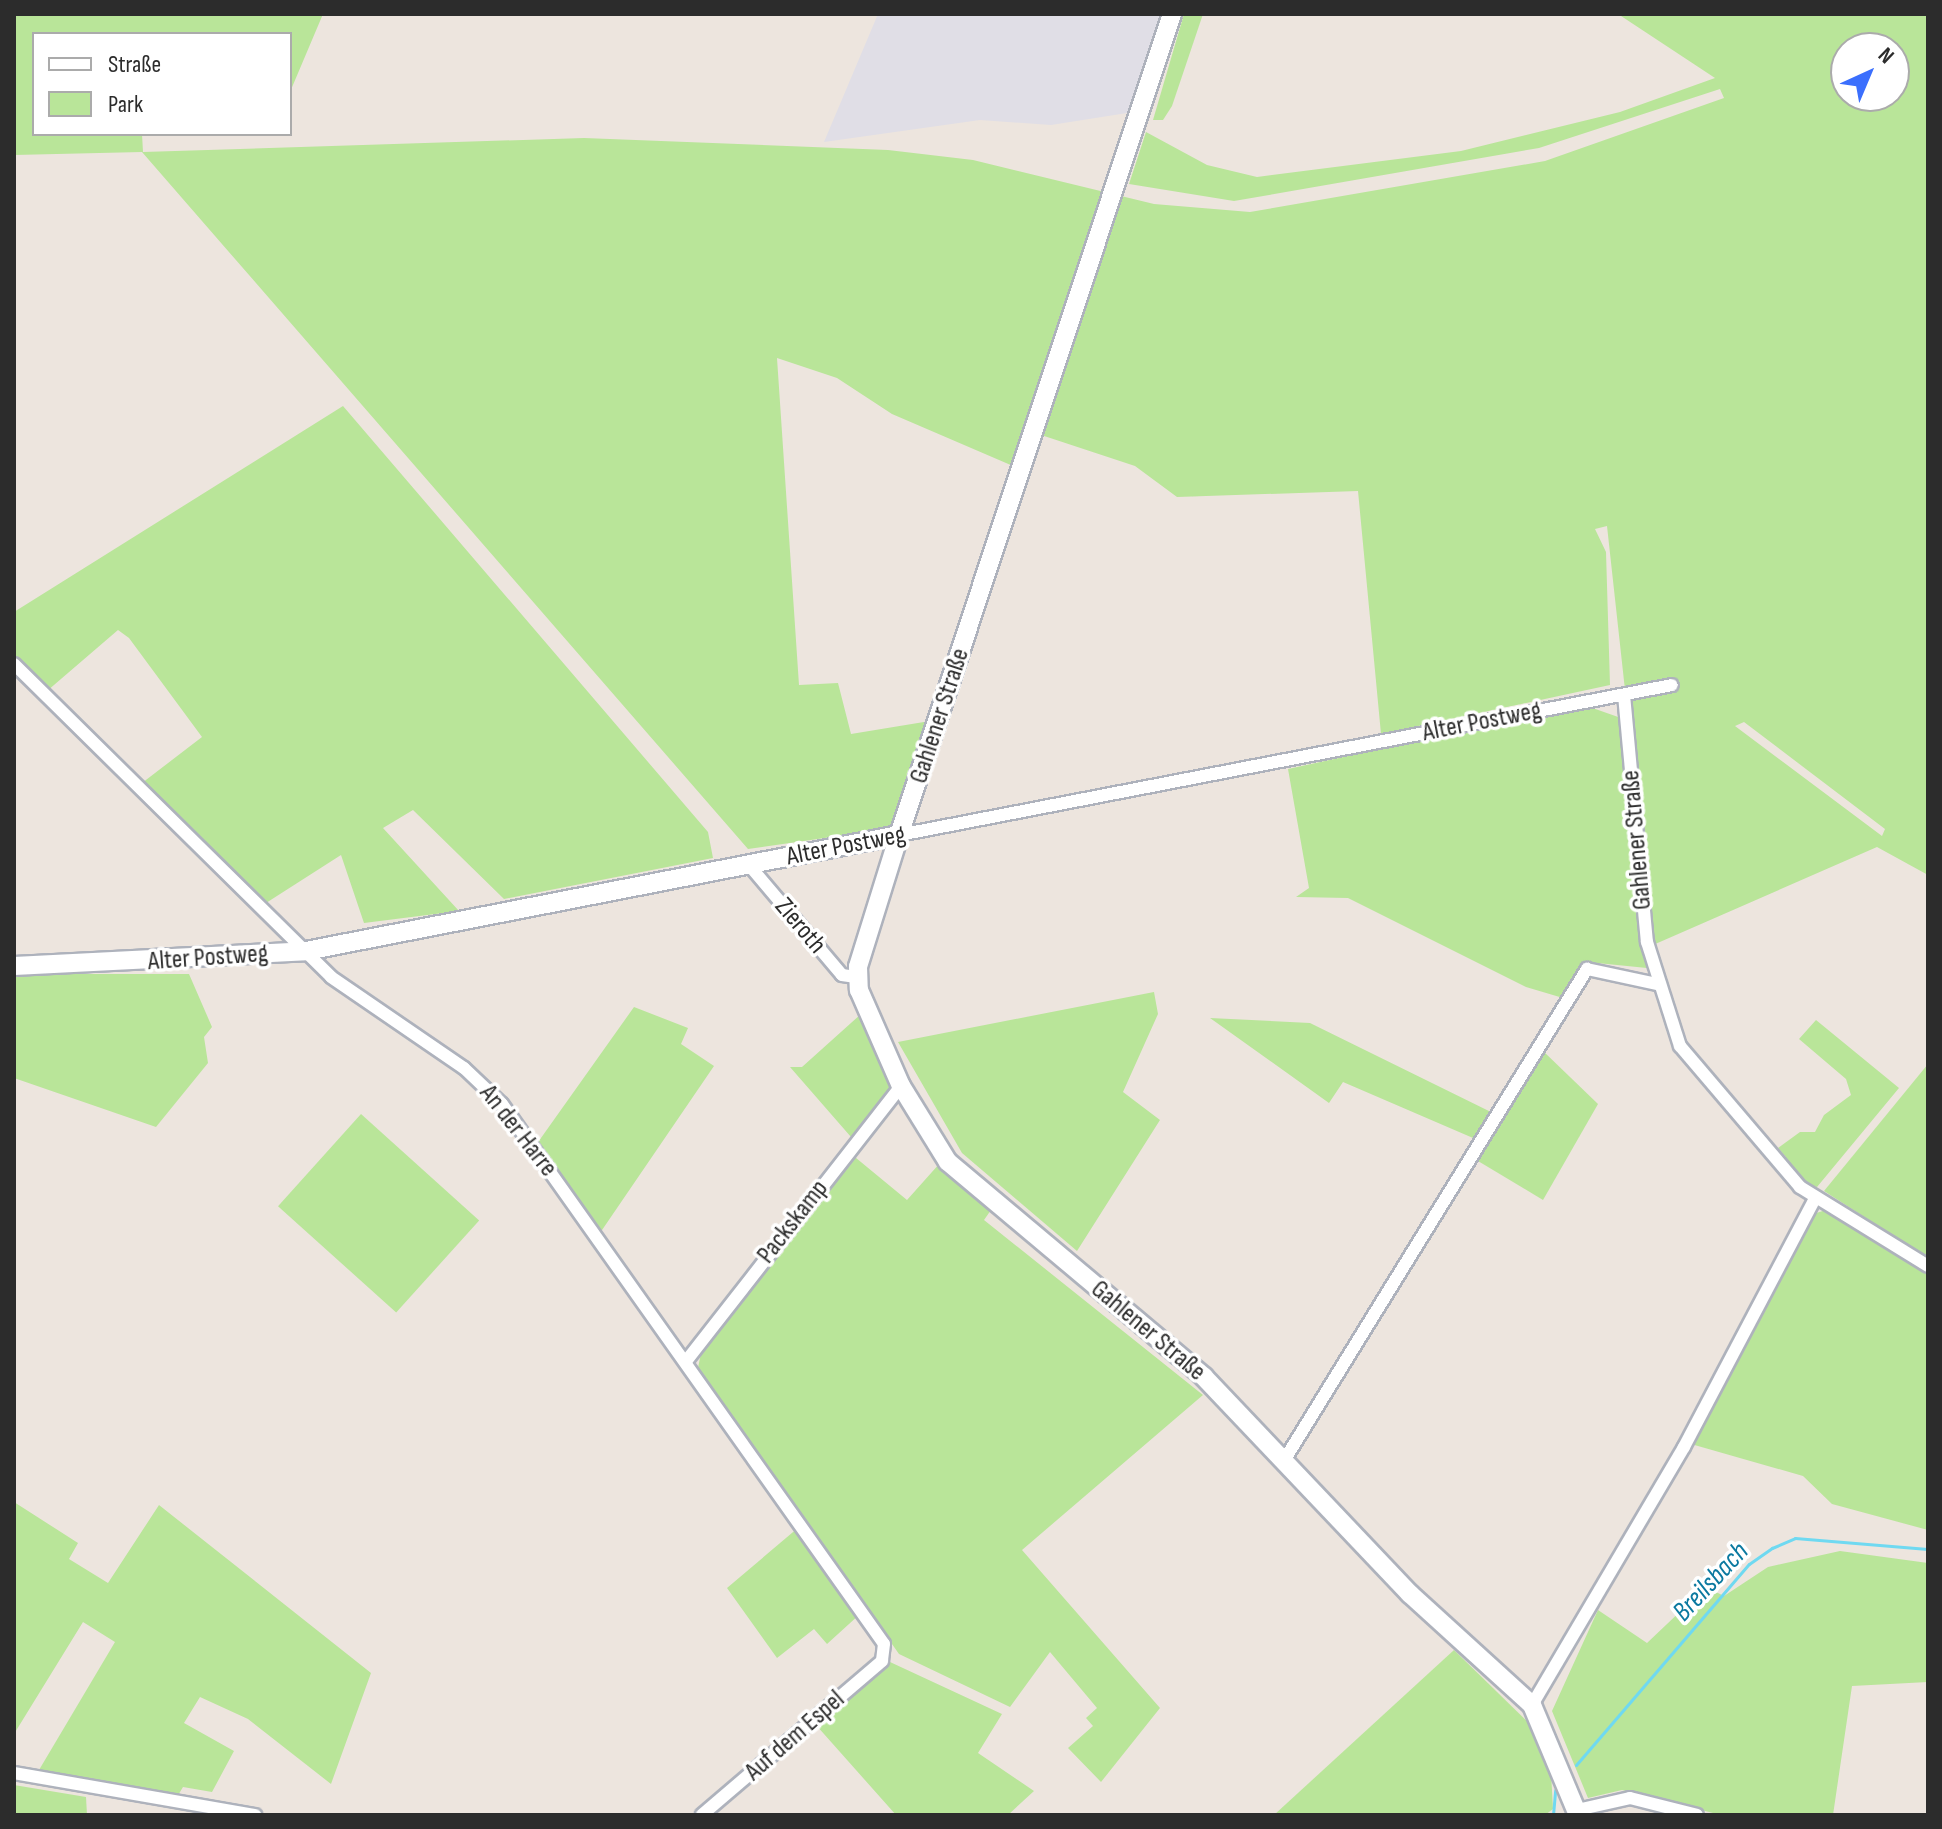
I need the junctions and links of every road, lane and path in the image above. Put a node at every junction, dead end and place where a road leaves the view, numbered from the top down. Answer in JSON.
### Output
{"nodes":[{"id":1,"x":1172,"y":14,"type":"edge"},
{"id":2,"x":14,"y":664,"type":"edge"},
{"id":3,"x":1672,"y":685,"type":"dead end"},
{"id":4,"x":1624,"y":695,"type":"junction"},
{"id":5,"x":899,"y":835,"type":"junction"},
{"id":6,"x":749,"y":865,"type":"junction"},
{"id":7,"x":306,"y":951,"type":"junction"},
{"id":8,"x":14,"y":966,"type":"edge"},
{"id":9,"x":856,"y":977,"type":"junction"},
{"id":10,"x":1657,"y":984,"type":"junction"},
{"id":11,"x":901,"y":1086,"type":"junction"},
{"id":12,"x":1815,"y":1199,"type":"junction"},
{"id":13,"x":1928,"y":1266,"type":"edge"},
{"id":14,"x":687,"y":1360,"type":"junction"},
{"id":15,"x":1285,"y":1459,"type":"junction"},
{"id":16,"x":886,"y":1654,"type":"joint"},
{"id":17,"x":1532,"y":1705,"type":"junction"},
{"id":18,"x":14,"y":1773,"type":"edge"},
{"id":19,"x":1578,"y":1812,"type":"edge"},
{"id":20,"x":255,"y":1815,"type":"edge"},
{"id":21,"x":702,"y":1815,"type":"edge"},
{"id":22,"x":1697,"y":1815,"type":"edge"}],
"edges":[{"from":1,"to":5,"type":"main road","name":"Gahlener Straße"},
{"from":2,"to":7,"type":"street","name":"An der Harre"},
{"from":3,"to":4,"type":"street","name":"Alter Postweg"},
{"from":4,"to":5,"type":"street","name":"Alter Postweg"},
{"from":4,"to":10,"type":"street","name":"Gahlener Straße"},
{"from":5,"to":6,"type":"main road","name":"Alter Postweg"},
{"from":5,"to":9,"type":"main road","name":"Gahlener Straße"},
{"from":6,"to":7,"type":"main road","name":"Alter Postweg"},
{"from":6,"to":9,"type":"street","name":"Zieroth"},
{"from":7,"to":8,"type":"main road","name":"Alter Postweg"},
{"from":7,"to":14,"type":"street","name":"An der Harre"},
{"from":9,"to":11,"type":"main road","name":"Gahlener Straße"},
{"from":10,"to":12,"type":"street","name":"Gahlener Straße"},
{"from":10,"to":15,"type":"street"},
{"from":11,"to":14,"type":"street","name":"Packskamp"},
{"from":11,"to":15,"type":"main road","name":"Gahlener Straße"},
{"from":12,"to":13,"type":"street","name":"Gahlener Straße"},
{"from":12,"to":17,"type":"street"},
{"from":14,"to":16,"type":"street","name":"An der Harre"},
{"from":15,"to":17,"type":"main road","name":"Gahlener Straße"},
{"from":16,"to":21,"type":"street","name":"Auf dem Espel"},
{"from":17,"to":19,"type":"main road","name":"Gahlener Straße"},
{"from":18,"to":20,"type":"street"},
{"from":19,"to":22,"type":"street"}]}
